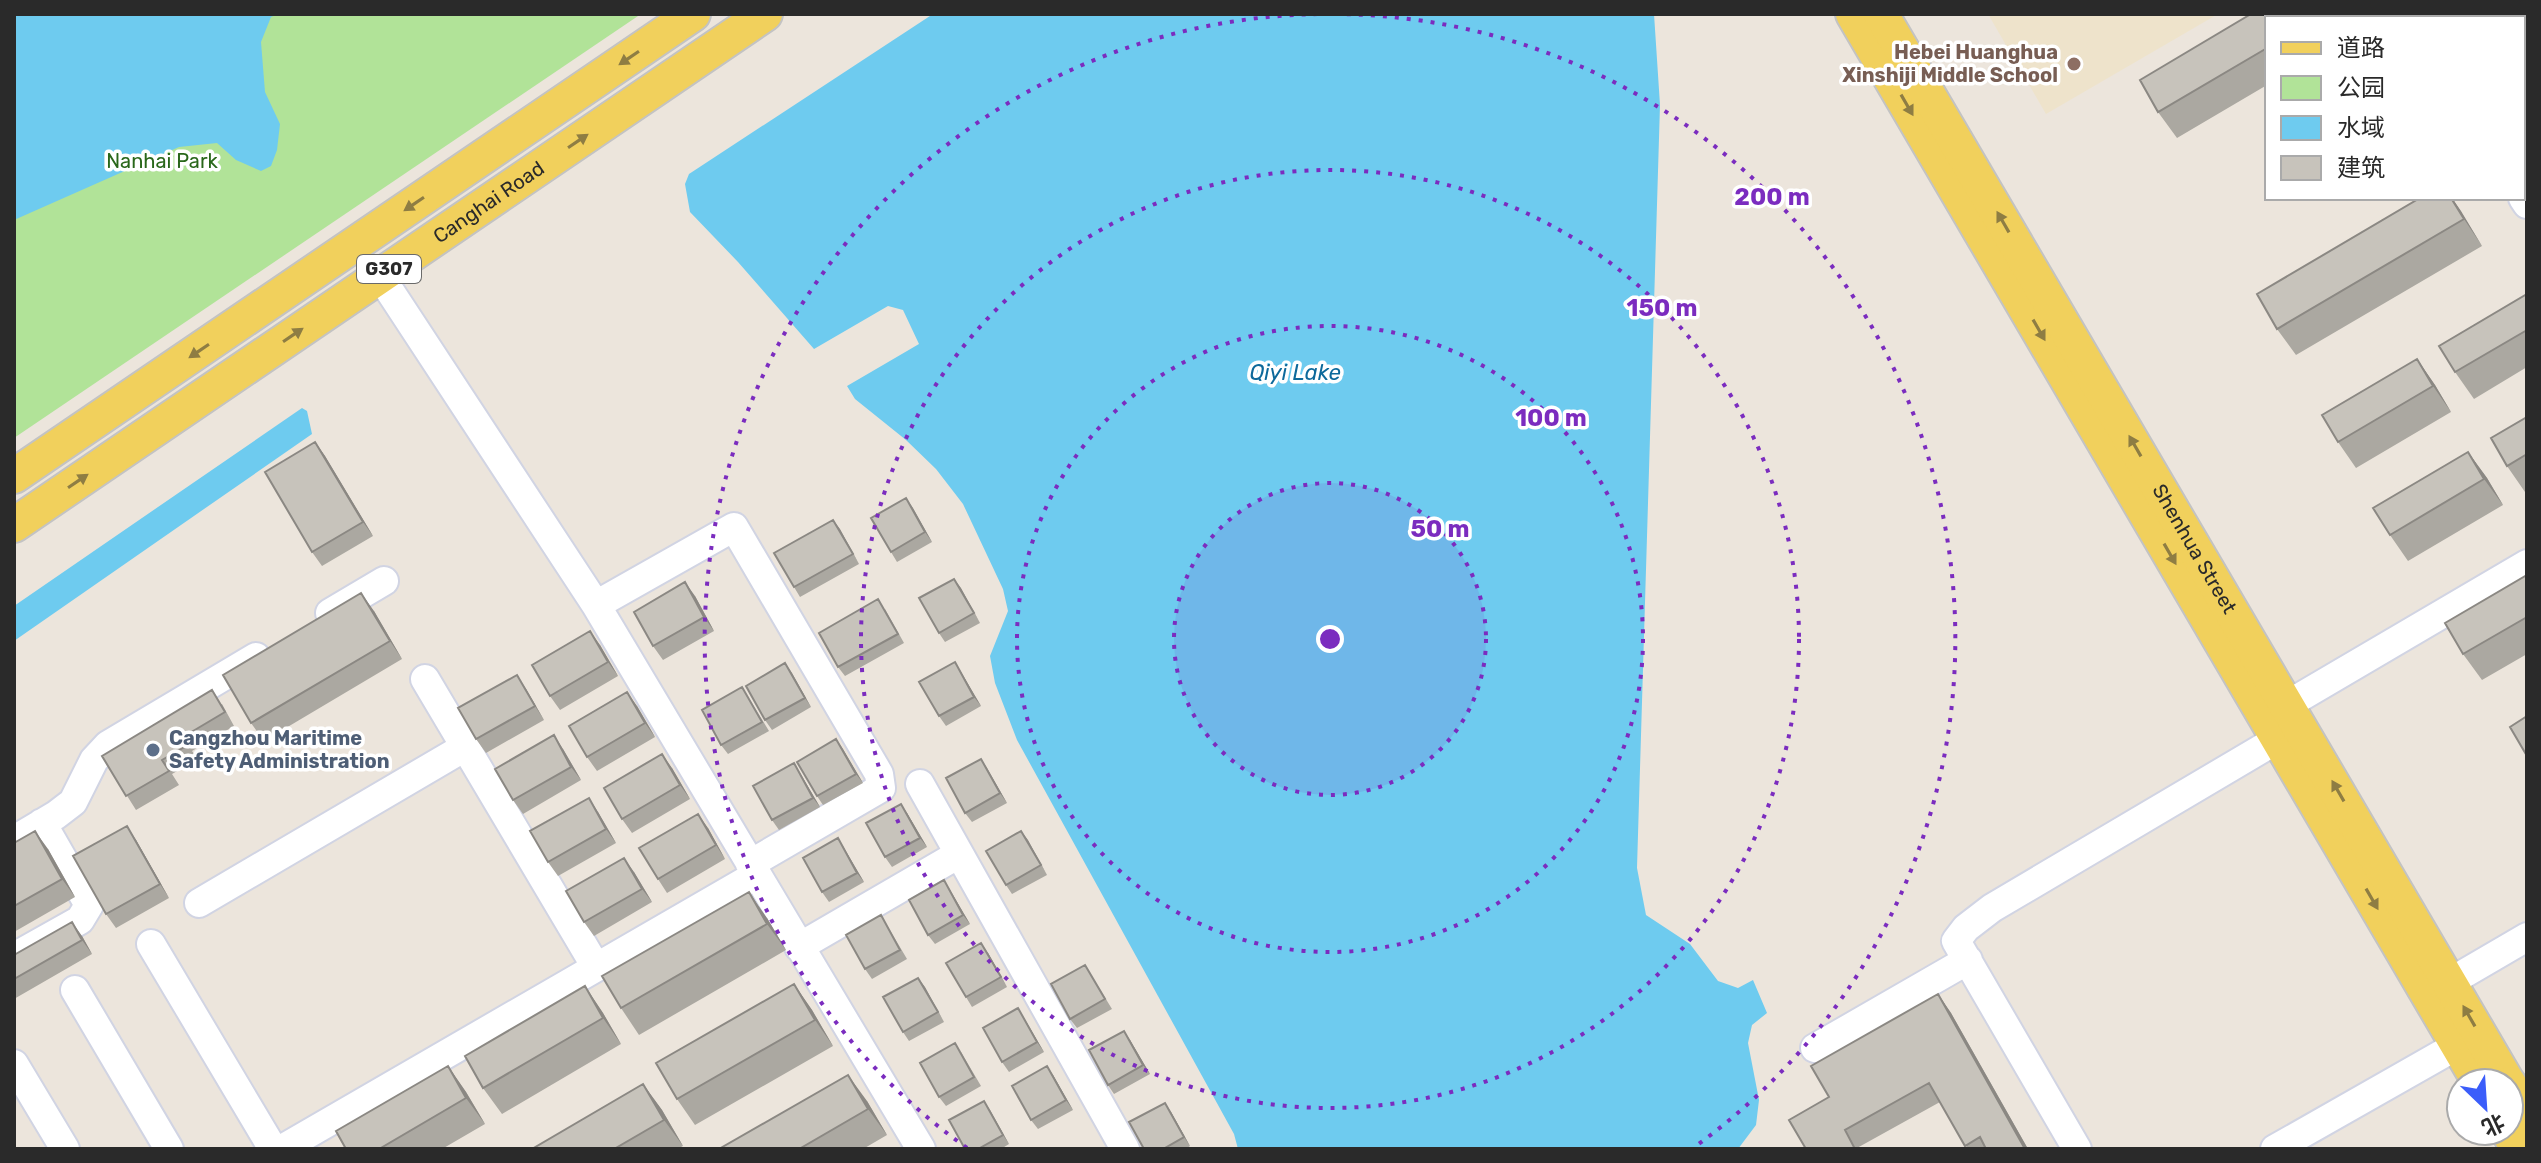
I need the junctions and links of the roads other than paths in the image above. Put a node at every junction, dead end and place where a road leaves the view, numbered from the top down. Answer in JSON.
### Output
{"nodes":[{"id":1,"x":693,"y":14,"type":"edge"},
{"id":2,"x":765,"y":14,"type":"edge"},
{"id":3,"x":1853,"y":14,"type":"edge"},
{"id":4,"x":1881,"y":14,"type":"edge"},
{"id":5,"x":380,"y":276,"type":"junction"},
{"id":6,"x":14,"y":476,"type":"edge"},
{"id":7,"x":14,"y":525,"type":"edge"},
{"id":8,"x":2527,"y":564,"type":"edge"},
{"id":9,"x":384,"y":581,"type":"dead end"},
{"id":10,"x":596,"y":605,"type":"junction"},
{"id":11,"x":305,"y":628,"type":"edge"},
{"id":12,"x":279,"y":643,"type":"edge"},
{"id":13,"x":425,"y":679,"type":"dead end"},
{"id":14,"x":2287,"y":705,"type":"junction"},
{"id":15,"x":2278,"y":739,"type":"junction"},
{"id":16,"x":465,"y":747,"type":"junction"},
{"id":17,"x":920,"y":784,"type":"dead end"},
{"id":18,"x":42,"y":823,"type":"junction"},
{"id":19,"x":14,"y":840,"type":"edge"},
{"id":20,"x":959,"y":854,"type":"junction"},
{"id":21,"x":753,"y":870,"type":"junction"},
{"id":22,"x":199,"y":903,"type":"dead end"},
{"id":23,"x":2527,"y":937,"type":"edge"},
{"id":24,"x":151,"y":944,"type":"dead end"},
{"id":25,"x":799,"y":947,"type":"junction"},
{"id":26,"x":14,"y":957,"type":"edge"},
{"id":27,"x":1968,"y":960,"type":"junction"},
{"id":28,"x":596,"y":967,"type":"junction"},
{"id":29,"x":2439,"y":989,"type":"junction"},
{"id":30,"x":75,"y":990,"type":"dead end"},
{"id":31,"x":2458,"y":1045,"type":"junction"},
{"id":32,"x":1815,"y":1048,"type":"dead end"},
{"id":33,"x":14,"y":1064,"type":"edge"},
{"id":34,"x":2471,"y":1067,"type":"edge"},
{"id":35,"x":2496,"y":1067,"type":"edge"},
{"id":36,"x":323,"y":1139,"type":"edge"},
{"id":37,"x":65,"y":1149,"type":"edge"},
{"id":38,"x":169,"y":1149,"type":"edge"},
{"id":39,"x":273,"y":1149,"type":"edge"},
{"id":40,"x":282,"y":1149,"type":"edge"},
{"id":41,"x":921,"y":1149,"type":"edge"},
{"id":42,"x":1125,"y":1149,"type":"edge"},
{"id":43,"x":2077,"y":1149,"type":"edge"},
{"id":44,"x":2275,"y":1149,"type":"edge"}],
"edges":[{"from":1,"to":6,"type":"main road","name":"Canghai Road","number":"G307","one_way":true},
{"from":5,"to":2,"type":"main road","name":"Canghai Road","number":"G307","one_way":true},
{"from":3,"to":15,"type":"main road","name":"Shenhua Street","one_way":true},
{"from":14,"to":4,"type":"main road","name":"Shenhua Street","one_way":true},
{"from":7,"to":5,"type":"main road","name":"Canghai Road","number":"G307","one_way":true},
{"from":5,"to":10,"type":"street"},
{"from":8,"to":14,"type":"street"},
{"from":9,"to":11,"type":"street"},
{"from":10,"to":21,"type":"street"},
{"from":10,"to":21,"type":"street"},
{"from":12,"to":18,"type":"street"},
{"from":13,"to":16,"type":"street"},
{"from":29,"to":14,"type":"main road","name":"Shenhua Street","one_way":true},
{"from":15,"to":27,"type":"street"},
{"from":15,"to":29,"type":"main road","name":"Shenhua Street","one_way":true},
{"from":16,"to":22,"type":"street"},
{"from":16,"to":28,"type":"street"},
{"from":17,"to":20,"type":"street"},
{"from":18,"to":19,"type":"street"},
{"from":18,"to":26,"type":"street"},
{"from":20,"to":25,"type":"street"},
{"from":20,"to":42,"type":"street"},
{"from":21,"to":25,"type":"street"},
{"from":21,"to":28,"type":"street"},
{"from":23,"to":29,"type":"street"},
{"from":24,"to":39,"type":"street"},
{"from":25,"to":41,"type":"street"},
{"from":27,"to":32,"type":"street"},
{"from":27,"to":43,"type":"street"},
{"from":28,"to":36,"type":"street"},
{"from":29,"to":31,"type":"main road","name":"Shenhua Street"},
{"from":35,"to":29,"type":"main road","name":"Shenhua Street","one_way":true},
{"from":30,"to":38,"type":"street"},
{"from":31,"to":34,"type":"main road","name":"Shenhua Street"},
{"from":31,"to":44,"type":"street"},
{"from":33,"to":37,"type":"street"},
{"from":36,"to":40,"type":"street"}]}
